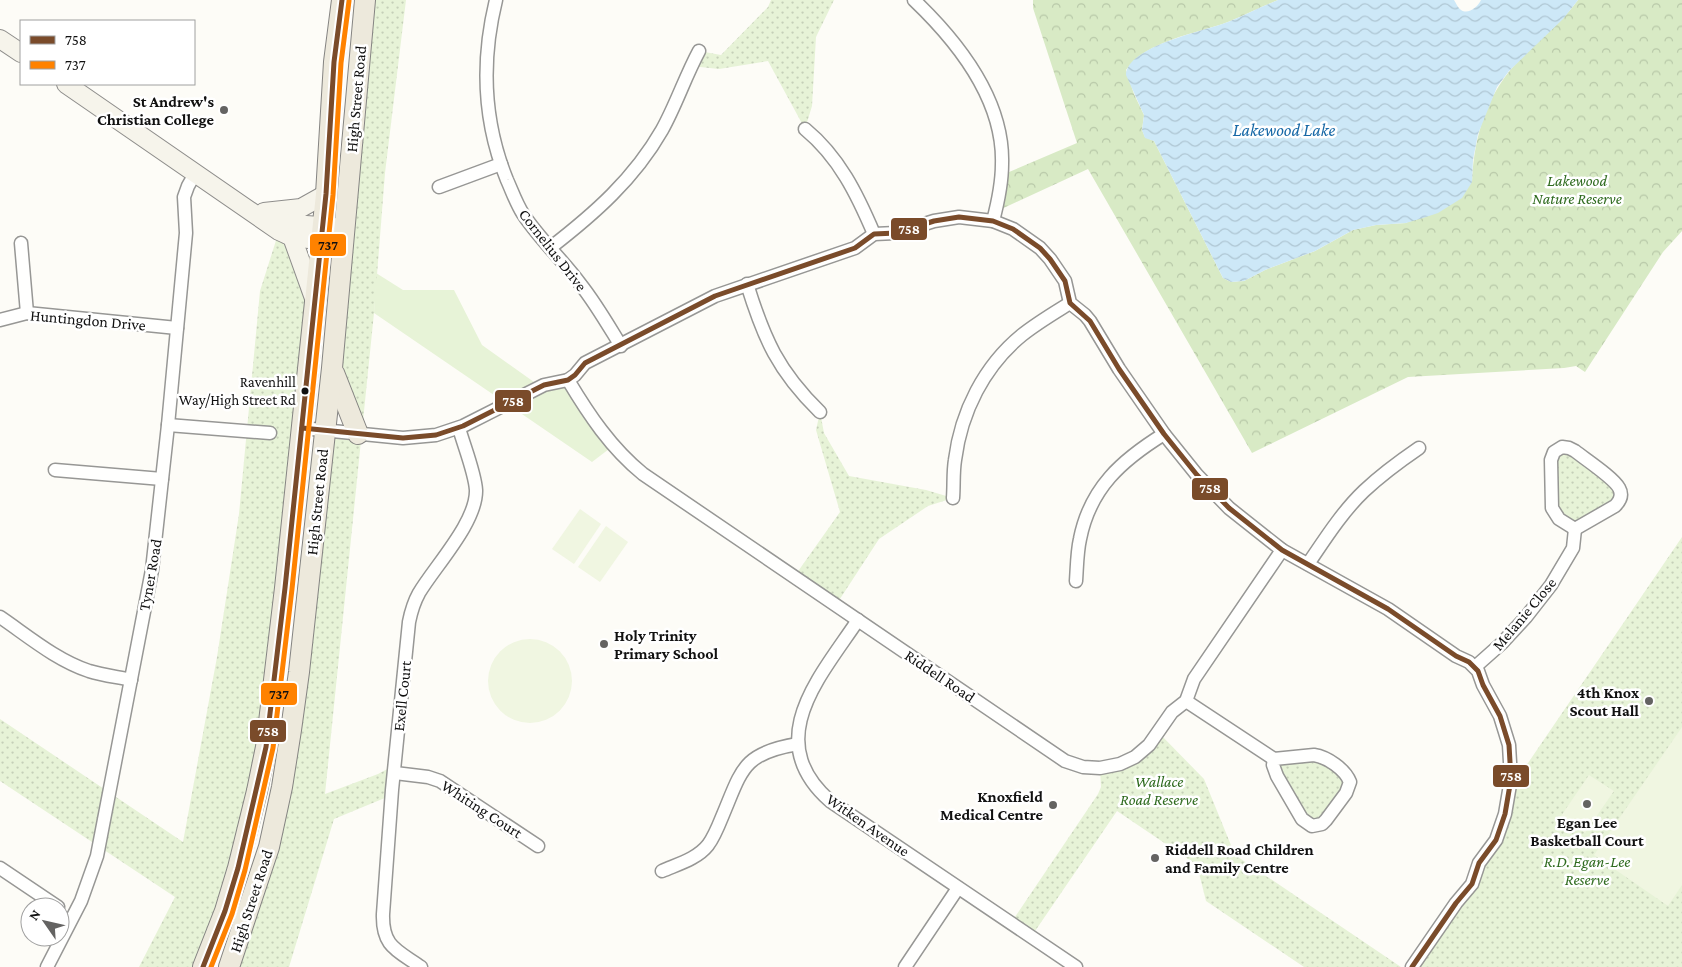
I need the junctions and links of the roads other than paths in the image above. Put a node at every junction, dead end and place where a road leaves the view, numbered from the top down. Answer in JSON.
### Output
{"nodes":[{"id":1,"x":342,"y":0,"type":"edge"},
{"id":2,"x":365,"y":0,"type":"edge"},
{"id":3,"x":496,"y":0,"type":"edge"},
{"id":4,"x":914,"y":0,"type":"edge"},
{"id":5,"x":0,"y":38,"type":"edge"},
{"id":6,"x":699,"y":51,"type":"dead end"},
{"id":7,"x":20,"y":52,"type":"edge"},
{"id":8,"x":67,"y":85,"type":"edge"},
{"id":9,"x":805,"y":129,"type":"dead end"},
{"id":10,"x":501,"y":164,"type":"junction"},
{"id":11,"x":196,"y":172,"type":"junction"},
{"id":12,"x":439,"y":187,"type":"dead end"},
{"id":13,"x":326,"y":194,"type":"junction"},
{"id":14,"x":260,"y":217,"type":"junction"},
{"id":15,"x":993,"y":221,"type":"junction"},
{"id":16,"x":322,"y":233,"type":"junction"},
{"id":17,"x":874,"y":234,"type":"junction"},
{"id":18,"x":344,"y":235,"type":"junction"},
{"id":19,"x":292,"y":237,"type":"junction"},
{"id":20,"x":21,"y":243,"type":"dead end"},
{"id":21,"x":550,"y":248,"type":"junction"},
{"id":22,"x":747,"y":284,"type":"junction"},
{"id":23,"x":315,"y":302,"type":"junction"},
{"id":24,"x":1070,"y":303,"type":"junction"},
{"id":25,"x":27,"y":313,"type":"junction"},
{"id":26,"x":0,"y":320,"type":"edge"},
{"id":27,"x":177,"y":328,"type":"junction"},
{"id":28,"x":621,"y":346,"type":"junction"},
{"id":29,"x":332,"y":368,"type":"junction"},
{"id":30,"x":568,"y":380,"type":"junction"},
{"id":31,"x":820,"y":412,"type":"dead end"},
{"id":32,"x":168,"y":425,"type":"junction"},
{"id":33,"x":302,"y":428,"type":"junction"},
{"id":34,"x":459,"y":428,"type":"junction"},
{"id":35,"x":324,"y":431,"type":"junction"},
{"id":36,"x":270,"y":433,"type":"dead end"},
{"id":37,"x":358,"y":434,"type":"junction"},
{"id":38,"x":1164,"y":434,"type":"junction"},
{"id":39,"x":1419,"y":448,"type":"dead end"},
{"id":40,"x":55,"y":470,"type":"dead end"},
{"id":41,"x":162,"y":479,"type":"junction"},
{"id":42,"x":953,"y":498,"type":"dead end"},
{"id":43,"x":1575,"y":529,"type":"junction"},
{"id":44,"x":1282,"y":550,"type":"junction"},
{"id":45,"x":1308,"y":564,"type":"junction"},
{"id":46,"x":1076,"y":581,"type":"dead end"},
{"id":47,"x":0,"y":617,"type":"edge"},
{"id":48,"x":858,"y":620,"type":"junction"},
{"id":49,"x":1476,"y":667,"type":"junction"},
{"id":50,"x":131,"y":680,"type":"junction"},
{"id":51,"x":1186,"y":701,"type":"junction"},
{"id":52,"x":798,"y":744,"type":"junction"},
{"id":53,"x":1274,"y":758,"type":"junction"},
{"id":54,"x":394,"y":773,"type":"junction"},
{"id":55,"x":538,"y":846,"type":"dead end"},
{"id":56,"x":0,"y":868,"type":"edge"},
{"id":57,"x":662,"y":871,"type":"dead end"},
{"id":58,"x":958,"y":888,"type":"junction"},
{"id":59,"x":43,"y":897,"type":"edge"},
{"id":60,"x":70,"y":916,"type":"edge"},
{"id":61,"x":73,"y":918,"type":"junction"},
{"id":62,"x":47,"y":967,"type":"edge"},
{"id":63,"x":203,"y":967,"type":"edge"},
{"id":64,"x":229,"y":967,"type":"edge"},
{"id":65,"x":421,"y":967,"type":"edge"},
{"id":66,"x":905,"y":967,"type":"edge"},
{"id":67,"x":1076,"y":967,"type":"edge"},
{"id":68,"x":1412,"y":967,"type":"edge"}],
"edges":[{"from":1,"to":13,"type":"main road","name":"High Street Road"},
{"from":2,"to":18,"type":"main road","name":"High Street Road"},
{"from":3,"to":10,"type":"street","name":"Cornelius Drive"},
{"from":4,"to":15,"type":"street"},
{"from":5,"to":7,"type":"main road"},
{"from":6,"to":21,"type":"street"},
{"from":8,"to":11,"type":"main road"},
{"from":9,"to":17,"type":"street"},
{"from":10,"to":12,"type":"street"},
{"from":10,"to":21,"type":"street","name":"Cornelius Drive"},
{"from":11,"to":14,"type":"main road"},
{"from":11,"to":27,"type":"street","name":"Tyner Road"},
{"from":13,"to":14,"type":"main road"},
{"from":13,"to":16,"type":"main road","name":"High Street Road"},
{"from":14,"to":16,"type":"main road"},
{"from":14,"to":19,"type":"main road"},
{"from":15,"to":17,"type":"street"},
{"from":15,"to":24,"type":"street"},
{"from":16,"to":18,"type":"main road"},
{"from":16,"to":19,"type":"main road"},
{"from":16,"to":23,"type":"main road","name":"High Street Road"},
{"from":17,"to":22,"type":"street"},
{"from":18,"to":29,"type":"main road","name":"High Street Road"},
{"from":19,"to":23,"type":"main road"},
{"from":20,"to":25,"type":"street"},
{"from":21,"to":28,"type":"street","name":"Cornelius Drive"},
{"from":22,"to":28,"type":"street"},
{"from":22,"to":31,"type":"street"},
{"from":23,"to":33,"type":"main road","name":"High Street Road"},
{"from":24,"to":38,"type":"street"},
{"from":24,"to":42,"type":"street"},
{"from":25,"to":26,"type":"street","name":"Huntingdon Drive"},
{"from":25,"to":27,"type":"street","name":"Huntingdon Drive"},
{"from":27,"to":32,"type":"street","name":"Tyner Road"},
{"from":28,"to":30,"type":"street"},
{"from":29,"to":35,"type":"main road","name":"High Street Road"},
{"from":29,"to":37,"type":"main road"},
{"from":30,"to":34,"type":"street"},
{"from":30,"to":48,"type":"street","name":"Riddell Road"},
{"from":32,"to":36,"type":"street"},
{"from":32,"to":41,"type":"street","name":"Tyner Road"},
{"from":33,"to":35,"type":"street"},
{"from":33,"to":63,"type":"main road","name":"High Street Road"},
{"from":34,"to":37,"type":"street"},
{"from":34,"to":54,"type":"street","name":"Exell Court"},
{"from":35,"to":37,"type":"street"},
{"from":35,"to":64,"type":"main road","name":"High Street Road"},
{"from":38,"to":44,"type":"street"},
{"from":38,"to":46,"type":"street"},
{"from":39,"to":45,"type":"street"},
{"from":40,"to":41,"type":"street"},
{"from":41,"to":50,"type":"street","name":"Tyner Road"},
{"from":43,"to":43,"type":"street"},
{"from":43,"to":49,"type":"street","name":"Melanie Close"},
{"from":44,"to":45,"type":"street"},
{"from":44,"to":51,"type":"street","name":"Riddell Road"},
{"from":45,"to":49,"type":"street"},
{"from":47,"to":50,"type":"street"},
{"from":48,"to":51,"type":"street","name":"Riddell Road"},
{"from":48,"to":52,"type":"street","name":"Witken Avenue"},
{"from":49,"to":68,"type":"street"},
{"from":50,"to":61,"type":"street","name":"Tyner Road"},
{"from":51,"to":53,"type":"street"},
{"from":52,"to":57,"type":"street"},
{"from":52,"to":58,"type":"street","name":"Witken Avenue"},
{"from":53,"to":53,"type":"street"},
{"from":54,"to":55,"type":"street","name":"Whiting Court"},
{"from":54,"to":65,"type":"street","name":"Exell Court"},
{"from":56,"to":59,"type":"street"},
{"from":58,"to":66,"type":"street"},
{"from":58,"to":67,"type":"street","name":"Witken Avenue"},
{"from":60,"to":61,"type":"street"},
{"from":61,"to":62,"type":"street","name":"Tyner Road"}]}
